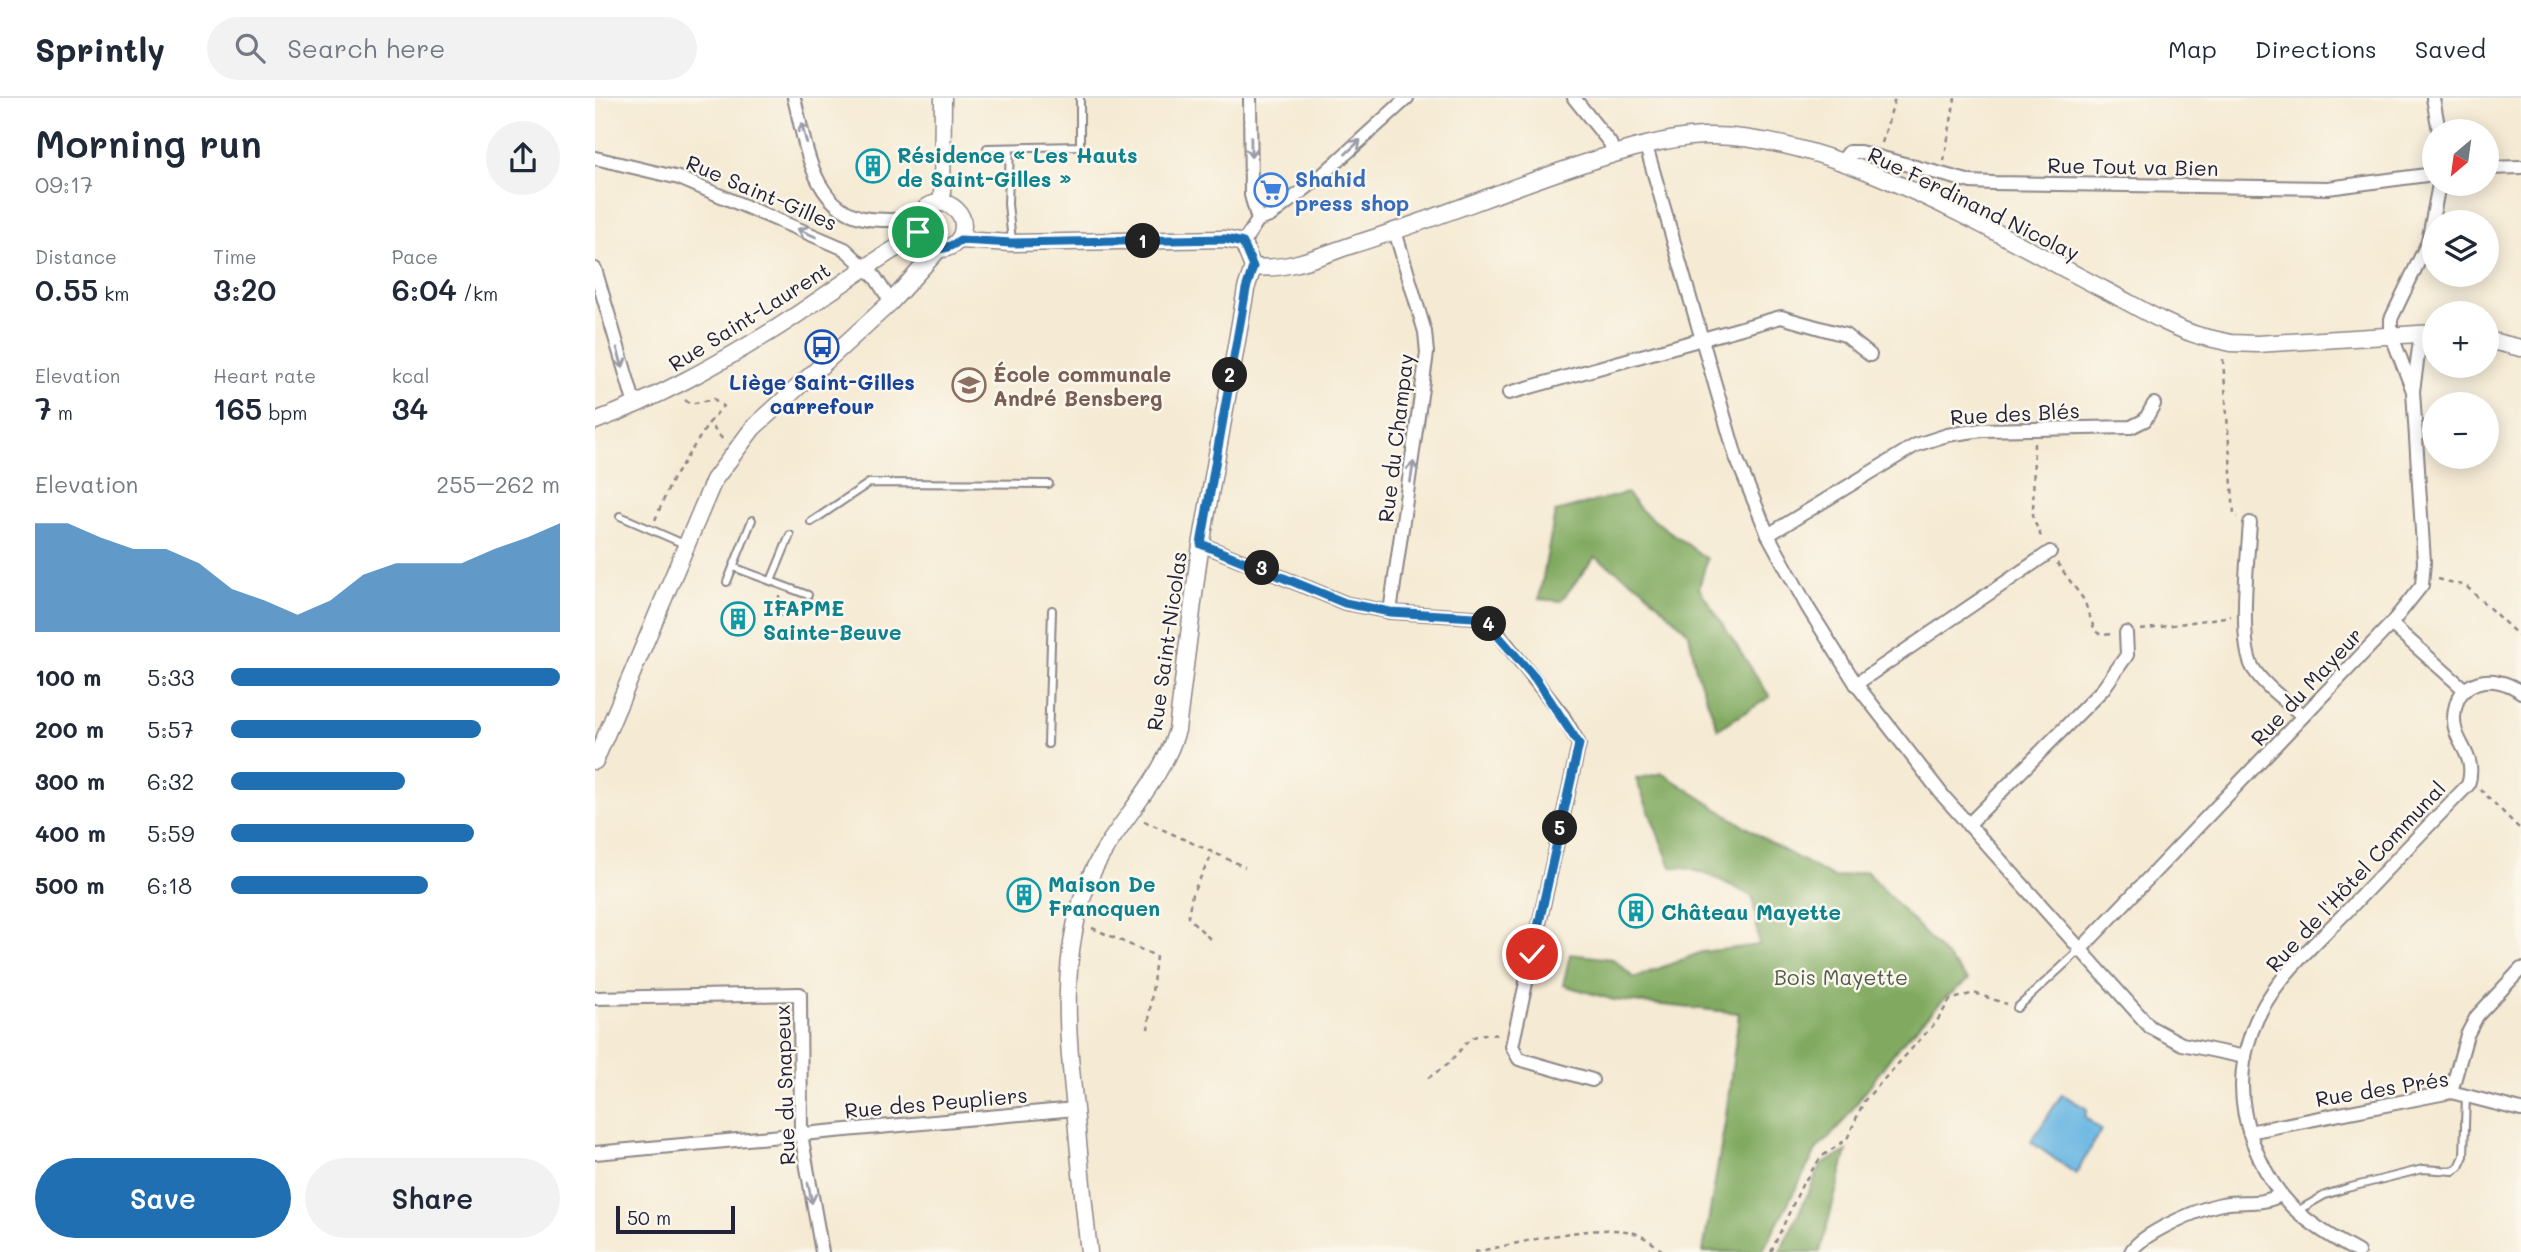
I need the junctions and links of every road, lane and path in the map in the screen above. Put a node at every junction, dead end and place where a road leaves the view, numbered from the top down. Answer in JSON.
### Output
{"nodes":[{"id":1,"x":794,"y":98,"type":"edge"},
{"id":2,"x":943,"y":98,"type":"edge"},
{"id":3,"x":1080,"y":98,"type":"edge"},
{"id":4,"x":1250,"y":98,"type":"edge"},
{"id":5,"x":1407,"y":98,"type":"edge"},
{"id":6,"x":1574,"y":98,"type":"edge"},
{"id":7,"x":1895,"y":98,"type":"edge"},
{"id":8,"x":1955,"y":98,"type":"edge"},
{"id":9,"x":2433,"y":98,"type":"edge"},
{"id":10,"x":2437,"y":119,"type":"edge"},
{"id":11,"x":1646,"y":146,"type":"junction"},
{"id":12,"x":987,"y":148,"type":"dead end"},
{"id":13,"x":1010,"y":148,"type":"junction"},
{"id":14,"x":1614,"y":155,"type":"junction"},
{"id":15,"x":1879,"y":157,"type":"junction"},
{"id":16,"x":595,"y":158,"type":"edge"},
{"id":17,"x":1840,"y":163,"type":"junction"},
{"id":18,"x":2521,"y":167,"type":"edge"},
{"id":19,"x":2499,"y":168,"type":"edge"},
{"id":20,"x":1942,"y":174,"type":"junction"},
{"id":21,"x":2422,"y":175,"type":"edge"},
{"id":22,"x":2437,"y":196,"type":"edge"},
{"id":23,"x":942,"y":203,"type":"junction"},
{"id":24,"x":1258,"y":220,"type":"junction"},
{"id":25,"x":918,"y":228,"type":"junction"},
{"id":26,"x":1395,"y":231,"type":"junction"},
{"id":27,"x":960,"y":240,"type":"junction"},
{"id":28,"x":1012,"y":243,"type":"junction"},
{"id":29,"x":1243,"y":243,"type":"junction"},
{"id":30,"x":939,"y":249,"type":"junction"},
{"id":31,"x":865,"y":267,"type":"junction"},
{"id":32,"x":1253,"y":267,"type":"junction"},
{"id":33,"x":595,"y":269,"type":"edge"},
{"id":34,"x":891,"y":302,"type":"junction"},
{"id":35,"x":2422,"y":333,"type":"edge"},
{"id":36,"x":2391,"y":334,"type":"junction"},
{"id":37,"x":1700,"y":338,"type":"junction"},
{"id":38,"x":2499,"y":343,"type":"edge"},
{"id":39,"x":2521,"y":348,"type":"edge"},
{"id":40,"x":1870,"y":355,"type":"dead end"},
{"id":41,"x":2422,"y":356,"type":"edge"},
{"id":42,"x":2224,"y":365,"type":"dead end"},
{"id":43,"x":2413,"y":391,"type":"junction"},
{"id":44,"x":1509,"y":393,"type":"dead end"},
{"id":45,"x":681,"y":397,"type":"dead end"},
{"id":46,"x":2154,"y":404,"type":"dead end"},
{"id":47,"x":635,"y":405,"type":"junction"},
{"id":48,"x":595,"y":421,"type":"edge"},
{"id":49,"x":709,"y":423,"type":"junction"},
{"id":50,"x":2034,"y":429,"type":"junction"},
{"id":51,"x":718,"y":431,"type":"dead end"},
{"id":52,"x":1049,"y":484,"type":"dead end"},
{"id":53,"x":620,"y":516,"type":"dead end"},
{"id":54,"x":752,"y":520,"type":"dead end"},
{"id":55,"x":811,"y":522,"type":"dead end"},
{"id":56,"x":2251,"y":523,"type":"joint"},
{"id":57,"x":651,"y":530,"type":"junction"},
{"id":58,"x":790,"y":535,"type":"dead end"},
{"id":59,"x":1768,"y":535,"type":"junction"},
{"id":60,"x":684,"y":544,"type":"junction"},
{"id":61,"x":1201,"y":544,"type":"junction"},
{"id":62,"x":2050,"y":552,"type":"junction"},
{"id":63,"x":733,"y":567,"type":"junction"},
{"id":64,"x":2423,"y":576,"type":"junction"},
{"id":65,"x":771,"y":581,"type":"junction"},
{"id":66,"x":727,"y":582,"type":"dead end"},
{"id":67,"x":779,"y":584,"type":"junction"},
{"id":68,"x":808,"y":595,"type":"dead end"},
{"id":69,"x":1052,"y":610,"type":"dead end"},
{"id":70,"x":1390,"y":612,"type":"junction"},
{"id":71,"x":2247,"y":612,"type":"junction"},
{"id":72,"x":780,"y":617,"type":"dead end"},
{"id":73,"x":2391,"y":624,"type":"junction"},
{"id":74,"x":2126,"y":633,"type":"junction"},
{"id":75,"x":2521,"y":638,"type":"edge"},
{"id":76,"x":1856,"y":684,"type":"junction"},
{"id":77,"x":2465,"y":690,"type":"junction"},
{"id":78,"x":2521,"y":692,"type":"edge"},
{"id":79,"x":2303,"y":716,"type":"junction"},
{"id":80,"x":1048,"y":744,"type":"dead end"},
{"id":81,"x":595,"y":761,"type":"edge"},
{"id":82,"x":2469,"y":781,"type":"junction"},
{"id":83,"x":1129,"y":812,"type":"junction"},
{"id":84,"x":1968,"y":825,"type":"junction"},
{"id":85,"x":2521,"y":830,"type":"edge"},
{"id":86,"x":1213,"y":853,"type":"junction"},
{"id":87,"x":1245,"y":867,"type":"dead end"},
{"id":88,"x":1076,"y":926,"type":"junction"},
{"id":89,"x":1209,"y":939,"type":"dead end"},
{"id":90,"x":2079,"y":951,"type":"junction"},
{"id":91,"x":2521,"y":969,"type":"edge"},
{"id":92,"x":595,"y":998,"type":"edge"},
{"id":93,"x":2017,"y":1008,"type":"joint"},
{"id":94,"x":1148,"y":1029,"type":"dead end"},
{"id":95,"x":1514,"y":1039,"type":"junction"},
{"id":96,"x":2245,"y":1057,"type":"junction"},
{"id":97,"x":1429,"y":1079,"type":"dead end"},
{"id":98,"x":1592,"y":1080,"type":"dead end"},
{"id":99,"x":2451,"y":1092,"type":"junction"},
{"id":100,"x":2466,"y":1096,"type":"junction"},
{"id":101,"x":1075,"y":1109,"type":"junction"},
{"id":102,"x":2521,"y":1110,"type":"edge"},
{"id":103,"x":2249,"y":1132,"type":"junction"},
{"id":104,"x":801,"y":1134,"type":"junction"},
{"id":105,"x":595,"y":1153,"type":"edge"},
{"id":106,"x":2280,"y":1195,"type":"junction"},
{"id":107,"x":2297,"y":1211,"type":"junction"},
{"id":108,"x":822,"y":1252,"type":"edge"},
{"id":109,"x":1089,"y":1252,"type":"edge"},
{"id":110,"x":1475,"y":1252,"type":"edge"},
{"id":111,"x":1664,"y":1252,"type":"edge"},
{"id":112,"x":1771,"y":1252,"type":"edge"},
{"id":113,"x":2131,"y":1252,"type":"edge"},
{"id":114,"x":2358,"y":1252,"type":"edge"}],
"edges":[{"from":25,"to":1,"type":"street","one_way":true},
{"from":2,"to":23,"type":"street"},
{"from":3,"to":13,"type":"lane"},
{"from":4,"to":24,"type":"street","one_way":true},
{"from":24,"to":5,"type":"street","one_way":true},
{"from":6,"to":14,"type":"street"},
{"from":7,"to":15,"type":"path"},
{"from":8,"to":20,"type":"path"},
{"from":9,"to":10,"type":"street"},
{"from":11,"to":14,"type":"street","name":"Rue Ferdinand Nicolay"},
{"from":11,"to":17,"type":"street","name":"Rue Ferdinand Nicolay"},
{"from":11,"to":37,"type":"street"},
{"from":12,"to":13,"type":"lane"},
{"from":13,"to":28,"type":"lane"},
{"from":14,"to":26,"type":"street","name":"Rue Ferdinand Nicolay"},
{"from":15,"to":17,"type":"street","name":"Rue Tout va Bien"},
{"from":15,"to":20,"type":"street","name":"Rue Tout va Bien"},
{"from":31,"to":16,"type":"street","name":"Rue Saint-Gilles","one_way":true},
{"from":17,"to":36,"type":"street","name":"Rue Ferdinand Nicolay"},
{"from":18,"to":19,"type":"street"},
{"from":20,"to":21,"type":"street","name":"Rue Tout va Bien"},
{"from":22,"to":36,"type":"street"},
{"from":23,"to":25,"type":"street"},
{"from":23,"to":27,"type":"street"},
{"from":24,"to":29,"type":"street"},
{"from":25,"to":30,"type":"street"},
{"from":25,"to":31,"type":"street","name":"Rue Saint-Laurent"},
{"from":26,"to":32,"type":"street","name":"Rue Ferdinand Nicolay"},
{"from":70,"to":26,"type":"street","name":"Rue du Champay","one_way":true},
{"from":27,"to":28,"type":"street"},
{"from":27,"to":30,"type":"street"},
{"from":28,"to":29,"type":"street"},
{"from":29,"to":32,"type":"street"},
{"from":30,"to":34,"type":"street"},
{"from":31,"to":34,"type":"street","name":"Rue Saint-Gilles"},
{"from":31,"to":47,"type":"street","name":"Rue Saint-Laurent"},
{"from":32,"to":61,"type":"street","name":"Rue Saint-Nicolas"},
{"from":33,"to":47,"type":"street","one_way":true},
{"from":34,"to":60,"type":"street"},
{"from":35,"to":36,"type":"street","name":"Rue Ferdinand Nicolay"},
{"from":36,"to":43,"type":"street"},
{"from":37,"to":40,"type":"street"},
{"from":37,"to":44,"type":"street"},
{"from":37,"to":59,"type":"street"},
{"from":38,"to":39,"type":"street"},
{"from":41,"to":43,"type":"street"},
{"from":42,"to":56,"type":"path"},
{"from":43,"to":64,"type":"street"},
{"from":45,"to":49,"type":"path"},
{"from":46,"to":50,"type":"street","name":"Rue des Blés"},
{"from":47,"to":48,"type":"street","name":"Rue Saint-Laurent"},
{"from":49,"to":51,"type":"path"},
{"from":49,"to":57,"type":"path"},
{"from":50,"to":59,"type":"street","name":"Rue des Blés"},
{"from":50,"to":62,"type":"path"},
{"from":52,"to":55,"type":"lane"},
{"from":53,"to":57,"type":"lane"},
{"from":54,"to":63,"type":"lane"},
{"from":56,"to":71,"type":"street"},
{"from":57,"to":60,"type":"lane"},
{"from":58,"to":65,"type":"lane"},
{"from":59,"to":76,"type":"street"},
{"from":60,"to":81,"type":"street"},
{"from":61,"to":70,"type":"street"},
{"from":61,"to":83,"type":"street","name":"Rue Saint-Nicolas"},
{"from":62,"to":74,"type":"path"},
{"from":62,"to":76,"type":"street"},
{"from":63,"to":65,"type":"lane"},
{"from":63,"to":66,"type":"lane"},
{"from":64,"to":73,"type":"street","name":"Rue du Mayeur"},
{"from":64,"to":75,"type":"path"},
{"from":65,"to":67,"type":"lane"},
{"from":67,"to":68,"type":"lane"},
{"from":67,"to":72,"type":"path"},
{"from":69,"to":80,"type":"lane"},
{"from":70,"to":95,"type":"street"},
{"from":71,"to":74,"type":"path"},
{"from":71,"to":79,"type":"street"},
{"from":73,"to":77,"type":"street"},
{"from":73,"to":79,"type":"street","name":"Rue du Mayeur"},
{"from":74,"to":84,"type":"street"},
{"from":76,"to":84,"type":"street"},
{"from":77,"to":78,"type":"street"},
{"from":77,"to":82,"type":"street","name":"Rue de l'Hôtel Communal"},
{"from":79,"to":90,"type":"street","name":"Rue du Mayeur"},
{"from":82,"to":85,"type":"path"},
{"from":82,"to":96,"type":"street","name":"Rue de l'Hôtel Communal"},
{"from":83,"to":86,"type":"path"},
{"from":83,"to":88,"type":"street","name":"Rue Saint-Nicolas"},
{"from":84,"to":90,"type":"street"},
{"from":86,"to":87,"type":"path"},
{"from":86,"to":89,"type":"path"},
{"from":88,"to":94,"type":"path"},
{"from":88,"to":101,"type":"street","name":"Rue Saint-Nicolas"},
{"from":90,"to":93,"type":"lane"},
{"from":90,"to":96,"type":"street"},
{"from":91,"to":99,"type":"street"},
{"from":92,"to":104,"type":"street","name":"Rue du Snapeux"},
{"from":93,"to":112,"type":"path"},
{"from":95,"to":97,"type":"path"},
{"from":95,"to":98,"type":"street"},
{"from":96,"to":103,"type":"street","name":"Rue de l'Hôtel Communal"},
{"from":99,"to":100,"type":"street","name":"Rue des Prés"},
{"from":99,"to":103,"type":"street","name":"Rue des Prés"},
{"from":100,"to":102,"type":"street","name":"Rue des Prés"},
{"from":100,"to":107,"type":"lane"},
{"from":101,"to":104,"type":"street","name":"Rue des Peupliers"},
{"from":101,"to":109,"type":"street","name":"Rue Saint-Nicolas"},
{"from":103,"to":106,"type":"street","name":"Rue de l'Hôtel Communal"},
{"from":104,"to":105,"type":"street","name":"Rue des Peupliers"},
{"from":104,"to":108,"type":"street","name":"Rue du Snapeux","one_way":true},
{"from":106,"to":107,"type":"street","name":"Rue de l'Hôtel Communal"},
{"from":106,"to":113,"type":"street"},
{"from":107,"to":114,"type":"street","name":"Rue de l'Hôtel Communal"},
{"from":110,"to":111,"type":"path"}]}
